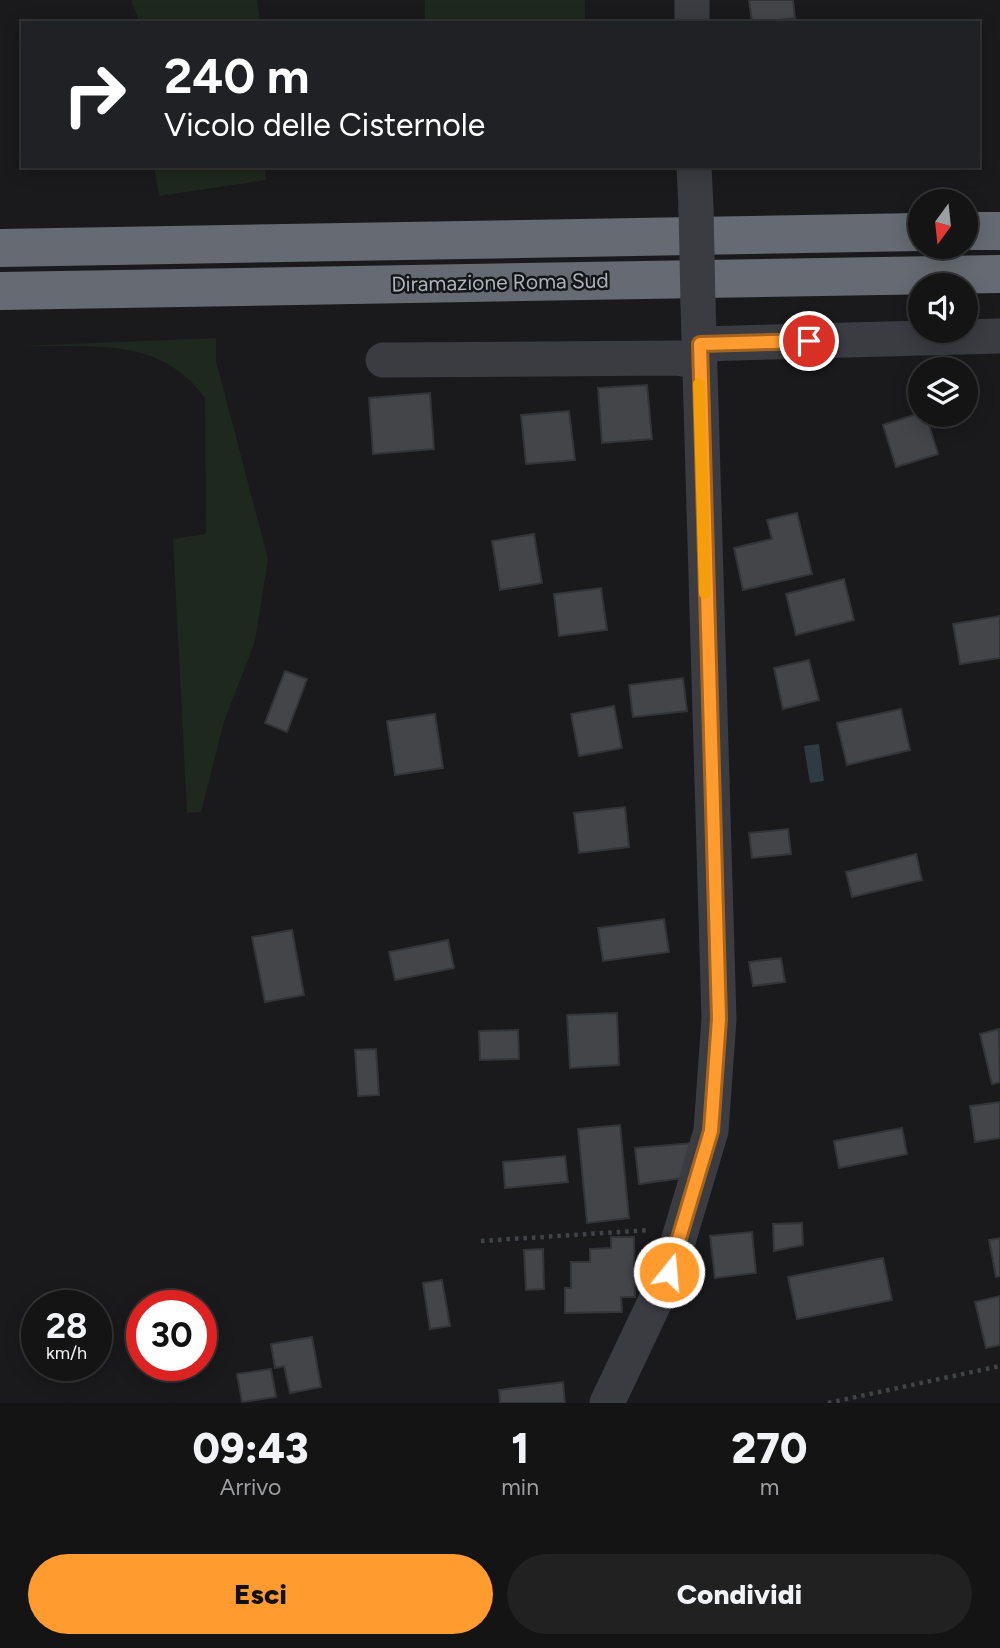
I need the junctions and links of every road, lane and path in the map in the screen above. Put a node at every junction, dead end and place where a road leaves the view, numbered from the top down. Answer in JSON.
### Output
{"nodes":[{"id":1,"x":692,"y":0,"type":"edge"},
{"id":2,"x":692,"y":21,"type":"edge"},
{"id":3,"x":694,"y":168,"type":"edge"},
{"id":4,"x":1000,"y":231,"type":"edge"},
{"id":5,"x":908,"y":232,"type":"edge"},
{"id":6,"x":978,"y":232,"type":"edge"},
{"id":7,"x":0,"y":248,"type":"edge"},
{"id":8,"x":1000,"y":274,"type":"edge"},
{"id":9,"x":0,"y":291,"type":"edge"},
{"id":10,"x":1000,"y":336,"type":"edge"},
{"id":11,"x":699,"y":353,"type":"junction"},
{"id":12,"x":383,"y":360,"type":"dead end"},
{"id":13,"x":682,"y":1229,"type":"junction"},
{"id":14,"x":481,"y":1241,"type":"dead end"},
{"id":15,"x":1000,"y":1366,"type":"edge"},
{"id":16,"x":607,"y":1403,"type":"edge"},
{"id":17,"x":828,"y":1403,"type":"edge"}],
"edges":[{"from":1,"to":2,"type":"street"},
{"from":3,"to":11,"type":"street","bridge":true},
{"from":4,"to":6,"type":"highway"},
{"from":5,"to":7,"type":"highway","name":"Diramazione Roma Sud"},
{"from":8,"to":9,"type":"highway","name":"Diramazione Roma Sud"},
{"from":10,"to":11,"type":"street"},
{"from":11,"to":12,"type":"street"},
{"from":11,"to":13,"type":"street"},
{"from":13,"to":14,"type":"path"},
{"from":13,"to":16,"type":"street"},
{"from":15,"to":17,"type":"path"}]}
